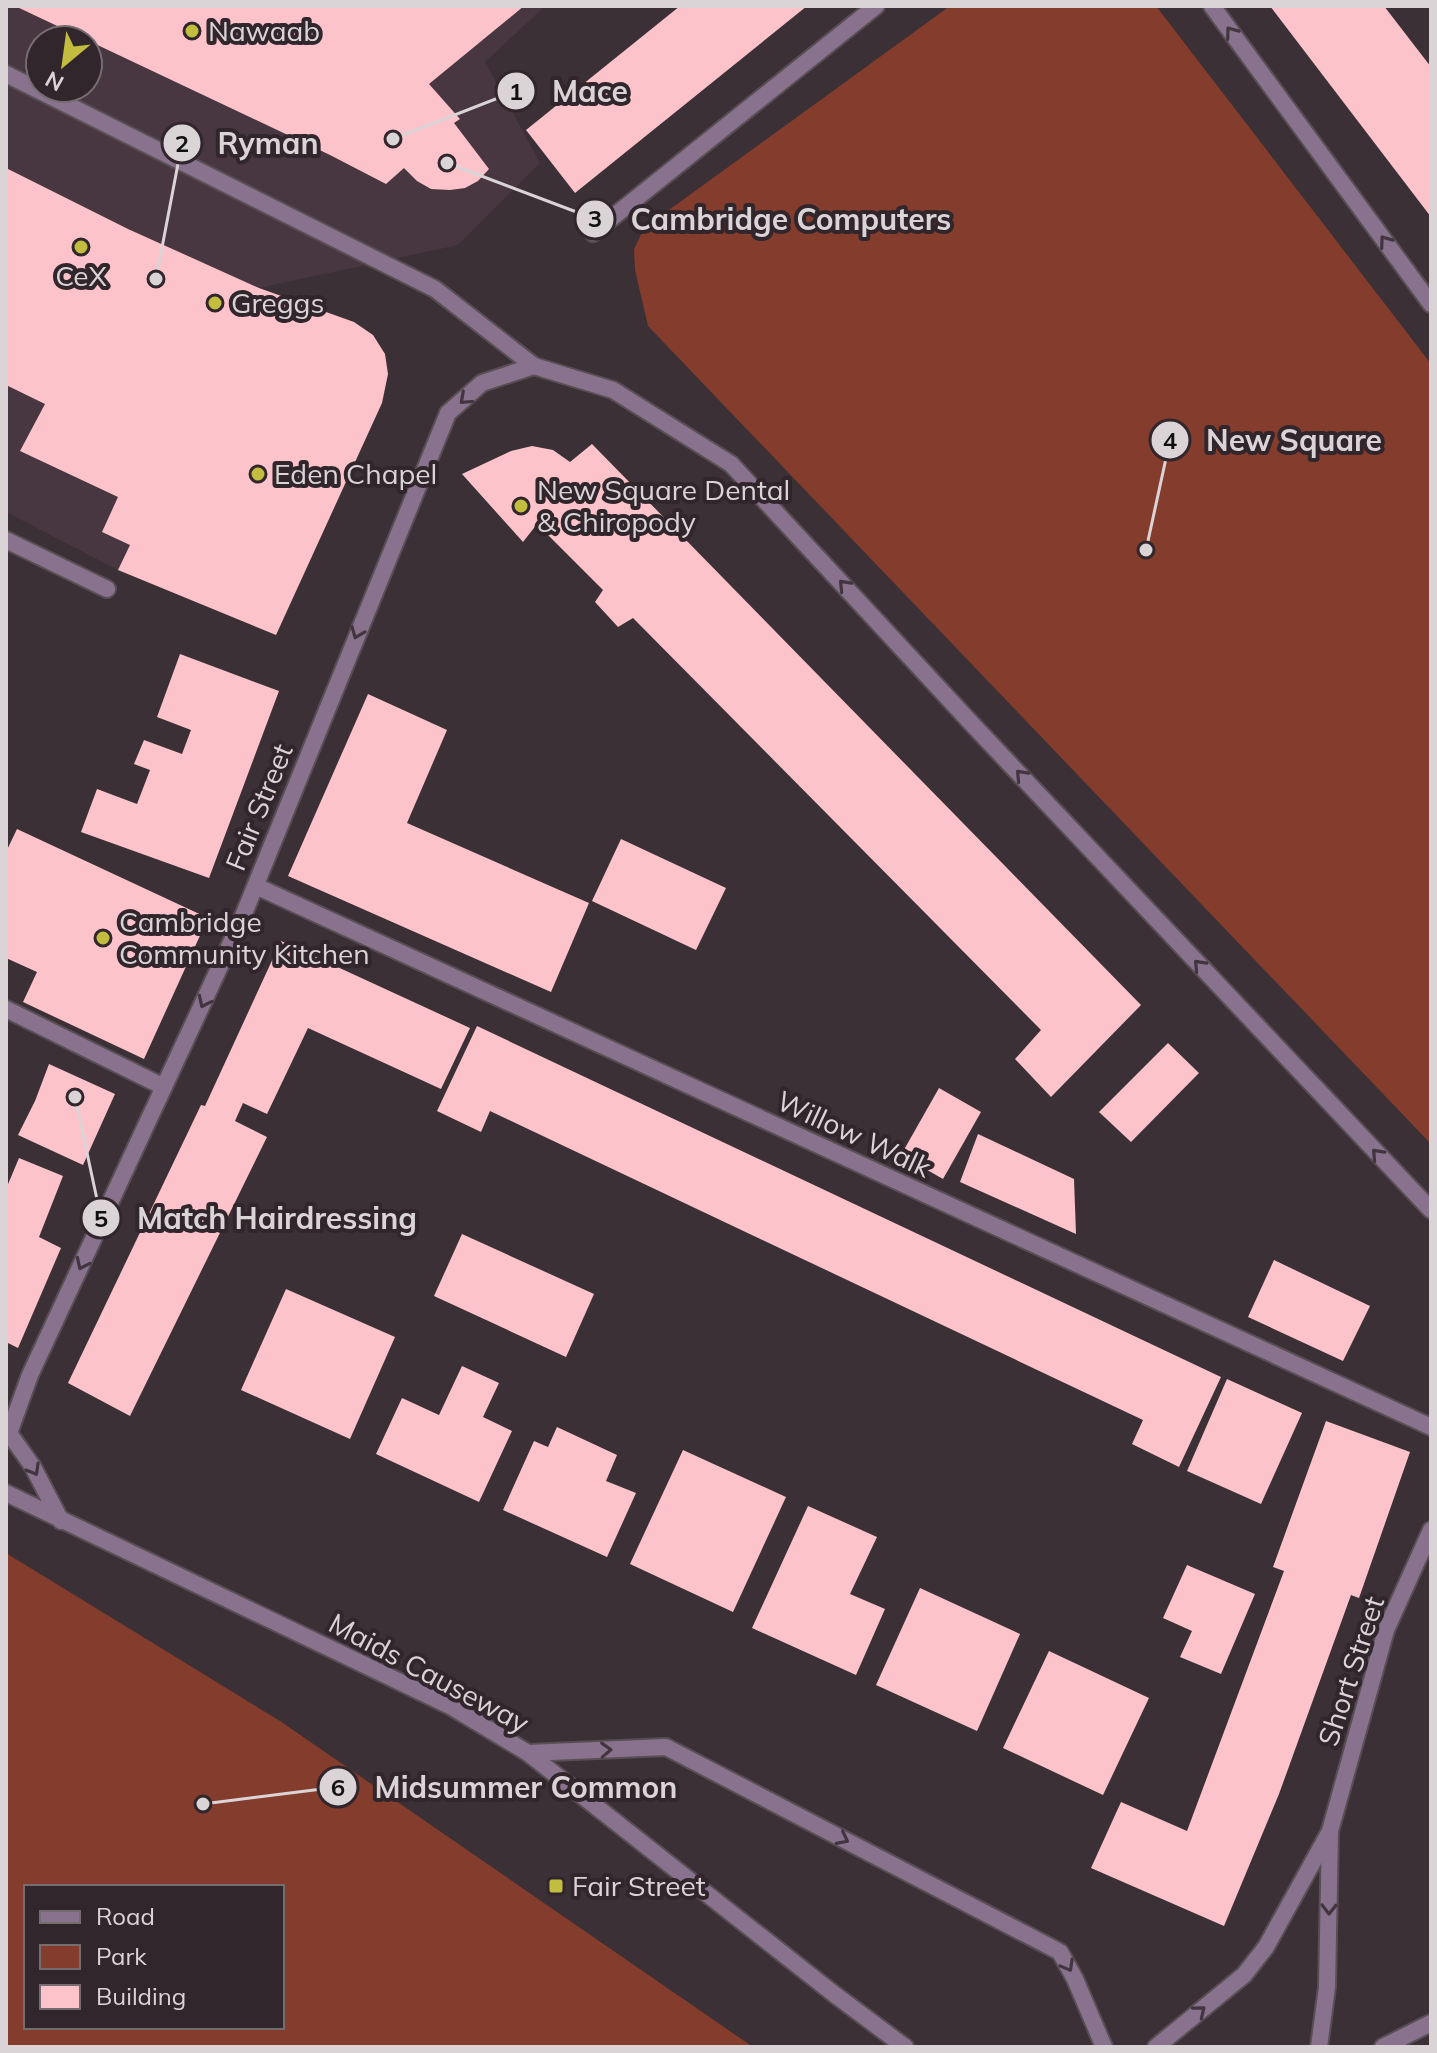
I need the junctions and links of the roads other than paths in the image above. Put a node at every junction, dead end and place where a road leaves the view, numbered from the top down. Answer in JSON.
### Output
{"nodes":[{"id":1,"x":876,"y":6,"type":"edge"},
{"id":2,"x":1212,"y":6,"type":"edge"},
{"id":3,"x":6,"y":74,"type":"edge"},
{"id":4,"x":593,"y":233,"type":"dead end"},
{"id":5,"x":1431,"y":304,"type":"edge"},
{"id":6,"x":534,"y":366,"type":"junction"},
{"id":7,"x":6,"y":540,"type":"edge"},
{"id":8,"x":107,"y":589,"type":"dead end"},
{"id":9,"x":256,"y":886,"type":"junction"},
{"id":10,"x":6,"y":1009,"type":"edge"},
{"id":11,"x":164,"y":1087,"type":"junction"},
{"id":12,"x":1431,"y":1210,"type":"edge"},
{"id":13,"x":1431,"y":1427,"type":"edge"},
{"id":14,"x":6,"y":1493,"type":"edge"},
{"id":15,"x":61,"y":1521,"type":"junction"},
{"id":16,"x":1431,"y":1530,"type":"edge"},
{"id":17,"x":528,"y":1753,"type":"junction"},
{"id":18,"x":1330,"y":1831,"type":"junction"},
{"id":19,"x":1431,"y":2023,"type":"edge"},
{"id":20,"x":905,"y":2047,"type":"edge"},
{"id":21,"x":1104,"y":2047,"type":"edge"},
{"id":22,"x":1156,"y":2047,"type":"edge"},
{"id":23,"x":1319,"y":2047,"type":"edge"},
{"id":24,"x":1383,"y":2047,"type":"edge"}],
"edges":[{"from":1,"to":4,"type":"street"},
{"from":5,"to":2,"type":"street","one_way":true},
{"from":3,"to":6,"type":"street"},
{"from":6,"to":9,"type":"street","name":"Fair Street","one_way":true},
{"from":12,"to":6,"type":"street","one_way":true},
{"from":7,"to":8,"type":"street"},
{"from":9,"to":11,"type":"street","name":"Fair Street","one_way":true},
{"from":9,"to":13,"type":"street","name":"Willow Walk"},
{"from":10,"to":11,"type":"street"},
{"from":11,"to":15,"type":"street","name":"Fair Street","one_way":true},
{"from":14,"to":15,"type":"street","name":"Maids Causeway"},
{"from":15,"to":17,"type":"street","name":"Maids Causeway"},
{"from":16,"to":18,"type":"street","name":"Short Street"},
{"from":17,"to":20,"type":"street","name":"Maids Causeway"},
{"from":17,"to":21,"type":"street","one_way":true},
{"from":22,"to":18,"type":"street","name":"Short Street","one_way":true},
{"from":18,"to":23,"type":"street","name":"Short Street","one_way":true},
{"from":19,"to":24,"type":"street"}]}
